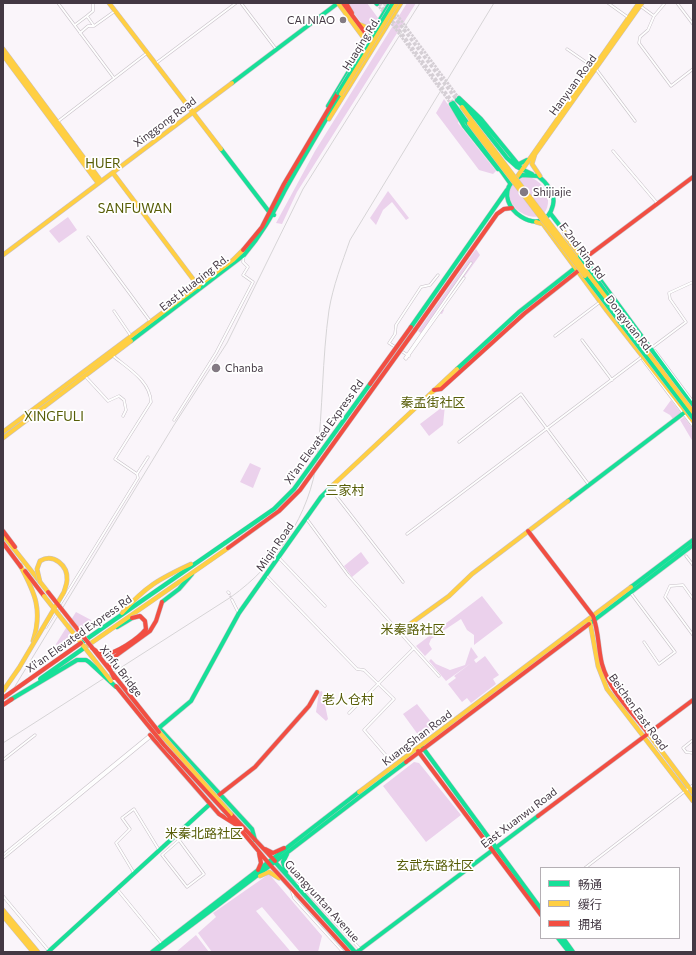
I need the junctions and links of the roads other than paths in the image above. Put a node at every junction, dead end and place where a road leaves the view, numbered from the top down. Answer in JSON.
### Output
{"nodes":[{"id":1,"x":58,"y":3,"type":"edge"},
{"id":2,"x":93,"y":3,"type":"edge"},
{"id":3,"x":109,"y":3,"type":"edge"},
{"id":4,"x":236,"y":3,"type":"edge"},
{"id":5,"x":246,"y":3,"type":"edge"},
{"id":6,"x":338,"y":3,"type":"edge"},
{"id":7,"x":344,"y":3,"type":"edge"},
{"id":8,"x":390,"y":3,"type":"edge"},
{"id":9,"x":394,"y":3,"type":"edge"},
{"id":10,"x":401,"y":3,"type":"edge"},
{"id":11,"x":608,"y":3,"type":"edge"},
{"id":12,"x":665,"y":3,"type":"edge"},
{"id":13,"x":677,"y":3,"type":"edge"},
{"id":14,"x":242,"y":4,"type":"edge"},
{"id":15,"x":640,"y":4,"type":"edge"},
{"id":16,"x":398,"y":5,"type":"edge"},
{"id":17,"x":115,"y":11,"type":"junction"},
{"id":18,"x":87,"y":16,"type":"junction"},
{"id":19,"x":654,"y":16,"type":"junction"},
{"id":20,"x":629,"y":18,"type":"junction"},
{"id":21,"x":380,"y":19,"type":"junction"},
{"id":22,"x":358,"y":23,"type":"junction"},
{"id":23,"x":389,"y":23,"type":"junction"},
{"id":24,"x":693,"y":24,"type":"edge"},
{"id":25,"x":75,"y":26,"type":"junction"},
{"id":26,"x":94,"y":26,"type":"junction"},
{"id":27,"x":80,"y":33,"type":"junction"},
{"id":28,"x":365,"y":38,"type":"junction"},
{"id":29,"x":375,"y":45,"type":"junction"},
{"id":30,"x":568,"y":48,"type":"dead end"},
{"id":31,"x":3,"y":49,"type":"edge"},
{"id":32,"x":276,"y":49,"type":"junction"},
{"id":33,"x":147,"y":53,"type":"junction"},
{"id":34,"x":3,"y":55,"type":"edge"},
{"id":35,"x":155,"y":64,"type":"junction"},
{"id":36,"x":595,"y":68,"type":"junction"},
{"id":37,"x":693,"y":69,"type":"edge"},
{"id":38,"x":114,"y":78,"type":"junction"},
{"id":39,"x":340,"y":94,"type":"junction"},
{"id":40,"x":455,"y":101,"type":"junction"},
{"id":41,"x":457,"y":108,"type":"junction"},
{"id":42,"x":193,"y":112,"type":"junction"},
{"id":43,"x":320,"y":121,"type":"junction"},
{"id":44,"x":635,"y":121,"type":"dead end"},
{"id":45,"x":471,"y":122,"type":"junction"},
{"id":46,"x":56,"y":123,"type":"junction"},
{"id":47,"x":321,"y":130,"type":"junction"},
{"id":48,"x":613,"y":151,"type":"dead end"},
{"id":49,"x":530,"y":157,"type":"junction"},
{"id":50,"x":507,"y":158,"type":"junction"},
{"id":51,"x":517,"y":163,"type":"junction"},
{"id":52,"x":522,"y":170,"type":"junction"},
{"id":53,"x":501,"y":172,"type":"junction"},
{"id":54,"x":113,"y":173,"type":"junction"},
{"id":55,"x":536,"y":175,"type":"junction"},
{"id":56,"x":517,"y":177,"type":"junction"},
{"id":57,"x":693,"y":177,"type":"edge"},
{"id":58,"x":541,"y":178,"type":"junction"},
{"id":59,"x":99,"y":182,"type":"junction"},
{"id":60,"x":510,"y":183,"type":"junction"},
{"id":61,"x":507,"y":190,"type":"junction"},
{"id":62,"x":657,"y":203,"type":"junction"},
{"id":63,"x":512,"y":208,"type":"junction"},
{"id":64,"x":550,"y":213,"type":"junction"},
{"id":65,"x":272,"y":214,"type":"junction"},
{"id":66,"x":535,"y":221,"type":"junction"},
{"id":67,"x":563,"y":229,"type":"junction"},
{"id":68,"x":88,"y":237,"type":"dead end"},
{"id":69,"x":555,"y":240,"type":"junction"},
{"id":70,"x":3,"y":255,"type":"edge"},
{"id":71,"x":244,"y":255,"type":"junction"},
{"id":72,"x":585,"y":258,"type":"junction"},
{"id":73,"x":471,"y":263,"type":"dead end"},
{"id":74,"x":577,"y":270,"type":"junction"},
{"id":75,"x":438,"y":275,"type":"dead end"},
{"id":76,"x":464,"y":278,"type":"dead end"},
{"id":77,"x":693,"y":282,"type":"edge"},
{"id":78,"x":200,"y":288,"type":"junction"},
{"id":79,"x":600,"y":302,"type":"junction"},
{"id":80,"x":114,"y":311,"type":"dead end"},
{"id":81,"x":151,"y":322,"type":"junction"},
{"id":82,"x":632,"y":335,"type":"junction"},
{"id":83,"x":132,"y":336,"type":"junction"},
{"id":84,"x":555,"y":336,"type":"dead end"},
{"id":85,"x":582,"y":340,"type":"dead end"},
{"id":86,"x":650,"y":349,"type":"junction"},
{"id":87,"x":112,"y":355,"type":"junction"},
{"id":88,"x":408,"y":355,"type":"junction"},
{"id":89,"x":643,"y":356,"type":"junction"},
{"id":90,"x":406,"y":358,"type":"dead end"},
{"id":91,"x":85,"y":376,"type":"junction"},
{"id":92,"x":612,"y":380,"type":"junction"},
{"id":93,"x":693,"y":402,"type":"edge"},
{"id":94,"x":693,"y":406,"type":"edge"},
{"id":95,"x":684,"y":412,"type":"junction"},
{"id":96,"x":693,"y":412,"type":"edge"},
{"id":97,"x":123,"y":416,"type":"dead end"},
{"id":98,"x":693,"y":418,"type":"edge"},
{"id":99,"x":174,"y":420,"type":"dead end"},
{"id":100,"x":693,"y":422,"type":"edge"},
{"id":101,"x":693,"y":426,"type":"edge"},
{"id":102,"x":548,"y":430,"type":"junction"},
{"id":103,"x":3,"y":432,"type":"edge"},
{"id":104,"x":3,"y":438,"type":"edge"},
{"id":105,"x":459,"y":442,"type":"dead end"},
{"id":106,"x":148,"y":456,"type":"dead end"},
{"id":107,"x":137,"y":474,"type":"junction"},
{"id":108,"x":589,"y":485,"type":"junction"},
{"id":109,"x":330,"y":488,"type":"junction"},
{"id":110,"x":306,"y":518,"type":"junction"},
{"id":111,"x":3,"y":531,"type":"edge"},
{"id":112,"x":528,"y":531,"type":"junction"},
{"id":113,"x":407,"y":534,"type":"dead end"},
{"id":114,"x":3,"y":535,"type":"edge"},
{"id":115,"x":693,"y":540,"type":"edge"},
{"id":116,"x":4,"y":544,"type":"edge"},
{"id":117,"x":693,"y":545,"type":"edge"},
{"id":118,"x":686,"y":556,"type":"dead end"},
{"id":119,"x":279,"y":558,"type":"junction"},
{"id":120,"x":22,"y":559,"type":"junction"},
{"id":121,"x":199,"y":561,"type":"junction"},
{"id":122,"x":20,"y":565,"type":"junction"},
{"id":123,"x":693,"y":565,"type":"edge"},
{"id":124,"x":194,"y":571,"type":"junction"},
{"id":125,"x":266,"y":576,"type":"junction"},
{"id":126,"x":40,"y":582,"type":"junction"},
{"id":127,"x":403,"y":582,"type":"dead end"},
{"id":128,"x":630,"y":592,"type":"junction"},
{"id":129,"x":693,"y":599,"type":"edge"},
{"id":130,"x":232,"y":600,"type":"tunnel mouth"},
{"id":131,"x":325,"y":606,"type":"dead end"},
{"id":132,"x":239,"y":614,"type":"junction"},
{"id":133,"x":118,"y":617,"type":"junction"},
{"id":134,"x":594,"y":617,"type":"junction"},
{"id":135,"x":590,"y":622,"type":"junction"},
{"id":136,"x":46,"y":627,"type":"dead end"},
{"id":137,"x":399,"y":632,"type":"junction"},
{"id":138,"x":693,"y":635,"type":"edge"},
{"id":139,"x":97,"y":639,"type":"junction"},
{"id":140,"x":644,"y":642,"type":"dead end"},
{"id":141,"x":92,"y":648,"type":"junction"},
{"id":142,"x":414,"y":648,"type":"junction"},
{"id":143,"x":30,"y":650,"type":"junction"},
{"id":144,"x":439,"y":676,"type":"dead end"},
{"id":145,"x":114,"y":678,"type":"junction"},
{"id":146,"x":379,"y":682,"type":"junction"},
{"id":147,"x":116,"y":687,"type":"junction"},
{"id":148,"x":317,"y":692,"type":"dead end"},
{"id":149,"x":3,"y":693,"type":"edge"},
{"id":150,"x":3,"y":698,"type":"edge"},
{"id":151,"x":10,"y":700,"type":"junction"},
{"id":152,"x":693,"y":700,"type":"edge"},
{"id":153,"x":3,"y":705,"type":"edge"},
{"id":154,"x":348,"y":713,"type":"dead end"},
{"id":155,"x":159,"y":728,"type":"junction"},
{"id":156,"x":154,"y":732,"type":"joint"},
{"id":157,"x":648,"y":734,"type":"junction"},
{"id":158,"x":35,"y":735,"type":"dead end"},
{"id":159,"x":150,"y":736,"type":"junction"},
{"id":160,"x":644,"y":737,"type":"junction"},
{"id":161,"x":693,"y":740,"type":"edge"},
{"id":162,"x":422,"y":747,"type":"junction"},
{"id":163,"x":418,"y":751,"type":"junction"},
{"id":164,"x":693,"y":753,"type":"edge"},
{"id":165,"x":389,"y":759,"type":"dead end"},
{"id":166,"x":3,"y":760,"type":"edge"},
{"id":167,"x":689,"y":788,"type":"edge"},
{"id":168,"x":693,"y":793,"type":"edge"},
{"id":169,"x":219,"y":795,"type":"junction"},
{"id":170,"x":693,"y":801,"type":"edge"},
{"id":171,"x":210,"y":804,"type":"junction"},
{"id":172,"x":230,"y":815,"type":"junction"},
{"id":173,"x":235,"y":824,"type":"junction"},
{"id":174,"x":176,"y":835,"type":"junction"},
{"id":175,"x":179,"y":840,"type":"junction"},
{"id":176,"x":256,"y":840,"type":"junction"},
{"id":177,"x":260,"y":845,"type":"junction"},
{"id":178,"x":291,"y":847,"type":"junction"},
{"id":179,"x":493,"y":849,"type":"junction"},
{"id":180,"x":158,"y":850,"type":"junction"},
{"id":181,"x":257,"y":850,"type":"junction"},
{"id":182,"x":3,"y":855,"type":"edge"},
{"id":183,"x":3,"y":858,"type":"edge"},
{"id":184,"x":271,"y":862,"type":"junction"},
{"id":185,"x":586,"y":867,"type":"edge"},
{"id":186,"x":134,"y":873,"type":"junction"},
{"id":187,"x":255,"y":874,"type":"junction"},
{"id":188,"x":289,"y":876,"type":"junction"},
{"id":189,"x":255,"y":879,"type":"junction"},
{"id":190,"x":284,"y":882,"type":"junction"},
{"id":191,"x":294,"y":882,"type":"junction"},
{"id":192,"x":117,"y":889,"type":"junction"},
{"id":193,"x":291,"y":889,"type":"junction"},
{"id":194,"x":3,"y":896,"type":"edge"},
{"id":195,"x":539,"y":903,"type":"edge"},
{"id":196,"x":3,"y":910,"type":"edge"},
{"id":197,"x":540,"y":914,"type":"edge"},
{"id":198,"x":3,"y":916,"type":"edge"},
{"id":199,"x":326,"y":927,"type":"junction"},
{"id":200,"x":330,"y":938,"type":"junction"},
{"id":201,"x":559,"y":939,"type":"edge"},
{"id":202,"x":564,"y":939,"type":"edge"},
{"id":203,"x":162,"y":944,"type":"junction"},
{"id":204,"x":363,"y":948,"type":"junction"},
{"id":205,"x":158,"y":950,"type":"edge"},
{"id":206,"x":34,"y":952,"type":"edge"},
{"id":207,"x":38,"y":952,"type":"edge"},
{"id":208,"x":49,"y":952,"type":"edge"},
{"id":209,"x":152,"y":952,"type":"edge"},
{"id":210,"x":343,"y":952,"type":"edge"},
{"id":211,"x":349,"y":952,"type":"edge"},
{"id":212,"x":356,"y":952,"type":"edge"},
{"id":213,"x":569,"y":952,"type":"edge"},
{"id":214,"x":573,"y":952,"type":"edge"}],
"edges":[{"from":1,"to":25,"type":"street"},
{"from":2,"to":18,"type":"street"},
{"from":3,"to":17,"type":"main road"},
{"from":4,"to":35,"type":"street"},
{"from":5,"to":14,"type":"street"},
{"from":6,"to":28,"type":"main road"},
{"from":6,"to":32,"type":"main road","name":"Xinggong Road"},
{"from":7,"to":22,"type":"main road"},
{"from":8,"to":16,"type":"main road"},
{"from":8,"to":21,"type":"main road"},
{"from":9,"to":39,"type":"main road","name":"Huaqing Rd.","bridge":true},
{"from":10,"to":16,"type":"main road"},
{"from":11,"to":20,"type":"street"},
{"from":12,"to":19,"type":"street"},
{"from":13,"to":24,"type":"street"},
{"from":14,"to":32,"type":"street"},
{"from":15,"to":19,"type":"street"},
{"from":15,"to":20,"type":"main road","name":"Hanyuan Road"},
{"from":15,"to":36,"type":"main road","name":"Hanyuan Road"},
{"from":16,"to":23,"type":"main road"},
{"from":16,"to":39,"type":"main road","name":"Huaqing Rd.","bridge":true},
{"from":17,"to":26,"type":"street"},
{"from":17,"to":33,"type":"main road"},
{"from":18,"to":25,"type":"street"},
{"from":18,"to":26,"type":"street"},
{"from":19,"to":37,"type":"street"},
{"from":20,"to":36,"type":"main road","name":"Hanyuan Road"},
{"from":21,"to":22,"type":"main road"},
{"from":21,"to":23,"type":"main road"},
{"from":21,"to":28,"type":"main road"},
{"from":22,"to":28,"type":"main road"},
{"from":23,"to":29,"type":"main road"},
{"from":25,"to":27,"type":"street"},
{"from":26,"to":27,"type":"street"},
{"from":27,"to":38,"type":"street"},
{"from":28,"to":29,"type":"main road"},
{"from":28,"to":43,"type":"main road"},
{"from":29,"to":47,"type":"main road"},
{"from":30,"to":36,"type":"street"},
{"from":31,"to":46,"type":"main road"},
{"from":32,"to":42,"type":"main road","name":"Xinggong Road"},
{"from":33,"to":35,"type":"main road"},
{"from":33,"to":38,"type":"street"},
{"from":34,"to":46,"type":"main road"},
{"from":35,"to":42,"type":"main road"},
{"from":36,"to":44,"type":"street"},
{"from":36,"to":49,"type":"main road","name":"Hanyuan Road"},
{"from":36,"to":58,"type":"main road","name":"Hanyuan Road"},
{"from":38,"to":46,"type":"street"},
{"from":39,"to":43,"type":"main road","name":"East Huaqing Rd."},
{"from":39,"to":47,"type":"main road","name":"East Huaqing Rd."},
{"from":40,"to":41,"type":"main road"},
{"from":40,"to":45,"type":"main road","name":"E 2nd Ring Rd"},
{"from":40,"to":50,"type":"main road"},
{"from":40,"to":51,"type":"main road"},
{"from":40,"to":53,"type":"main road"},
{"from":41,"to":45,"type":"main road","name":"E 2nd Ring Rd"},
{"from":41,"to":53,"type":"main road"},
{"from":42,"to":54,"type":"main road","name":"Xinggong Road"},
{"from":42,"to":65,"type":"main road"},
{"from":43,"to":65,"type":"main road","name":"East Huaqing Rd."},
{"from":45,"to":82,"type":"main road","name":"E 2nd Ring Rd","bridge":true},
{"from":46,"to":59,"type":"main road"},
{"from":47,"to":65,"type":"main road","name":"East Huaqing Rd."},
{"from":48,"to":62,"type":"street"},
{"from":49,"to":51,"type":"main road"},
{"from":49,"to":52,"type":"main road","name":"Hanyuan Road"},
{"from":50,"to":51,"type":"main road"},
{"from":50,"to":52,"type":"main road"},
{"from":51,"to":52,"type":"main road"},
{"from":52,"to":55,"type":"main road"},
{"from":52,"to":56,"type":"main road","name":"Hanyuan Road"},
{"from":53,"to":60,"type":"main road"},
{"from":54,"to":59,"type":"main road","name":"Xinggong Road"},
{"from":54,"to":78,"type":"main road"},
{"from":55,"to":56,"type":"main road"},
{"from":55,"to":58,"type":"main road"},
{"from":56,"to":60,"type":"main road"},
{"from":57,"to":62,"type":"main road"},
{"from":58,"to":64,"type":"main road"},
{"from":59,"to":70,"type":"main road","name":"Xinggong Road"},
{"from":60,"to":61,"type":"main road"},
{"from":61,"to":63,"type":"main road"},
{"from":61,"to":121,"type":"main road","name":"Xi'an Elevated Express Rd","bridge":true},
{"from":62,"to":72,"type":"main road"},
{"from":63,"to":66,"type":"main road"},
{"from":63,"to":124,"type":"main road","name":"Xi'an Elevated Express Rd","bridge":true},
{"from":64,"to":66,"type":"main road"},
{"from":64,"to":67,"type":"main road","name":"Dongyuan Rd."},
{"from":65,"to":71,"type":"main road","name":"East Huaqing Rd."},
{"from":65,"to":78,"type":"main road","name":"East Huaqing Rd."},
{"from":66,"to":69,"type":"main road","name":"Dongyuan Rd."},
{"from":67,"to":72,"type":"main road","name":"Dongyuan Rd."},
{"from":67,"to":82,"type":"main road","bridge":true},
{"from":68,"to":81,"type":"street"},
{"from":69,"to":74,"type":"main road","name":"Dongyuan Rd."},
{"from":69,"to":82,"type":"main road","bridge":true},
{"from":71,"to":78,"type":"main road","name":"East Huaqing Rd."},
{"from":71,"to":99,"type":"street"},
{"from":72,"to":86,"type":"main road","name":"Dongyuan Rd."},
{"from":73,"to":88,"type":"street"},
{"from":74,"to":79,"type":"main road","name":"Dongyuan Rd."},
{"from":74,"to":109,"type":"main road","name":"Miqin Road"},
{"from":75,"to":88,"type":"street"},
{"from":76,"to":88,"type":"street"},
{"from":77,"to":86,"type":"street"},
{"from":78,"to":81,"type":"main road","name":"East Huaqing Rd."},
{"from":78,"to":87,"type":"main road","name":"East Huaqing Rd."},
{"from":79,"to":84,"type":"street"},
{"from":79,"to":89,"type":"main road","name":"Dongyuan Rd."},
{"from":80,"to":83,"type":"street"},
{"from":81,"to":83,"type":"main road","name":"East Huaqing Rd."},
{"from":82,"to":96,"type":"main road","name":"E 2nd Ring Rd","bridge":true},
{"from":82,"to":98,"type":"main road","name":"E 2nd Ring Rd","bridge":true},
{"from":83,"to":103,"type":"main road","name":"East Huaqing Rd."},
{"from":85,"to":92,"type":"street"},
{"from":86,"to":93,"type":"street"},
{"from":86,"to":94,"type":"main road","name":"Dongyuan Rd."},
{"from":87,"to":91,"type":"main road","name":"East Huaqing Rd."},
{"from":87,"to":107,"type":"street"},
{"from":88,"to":90,"type":"street"},
{"from":89,"to":92,"type":"street"},
{"from":89,"to":95,"type":"main road","name":"Dongyuan Rd."},
{"from":91,"to":97,"type":"street"},
{"from":91,"to":104,"type":"main road","name":"East Huaqing Rd."},
{"from":92,"to":102,"type":"street"},
{"from":94,"to":95,"type":"main road"},
{"from":95,"to":100,"type":"main road","name":"Dongyuan Rd."},
{"from":95,"to":101,"type":"street"},
{"from":95,"to":108,"type":"main road"},
{"from":102,"to":105,"type":"street"},
{"from":102,"to":108,"type":"street"},
{"from":102,"to":113,"type":"street"},
{"from":106,"to":107,"type":"street"},
{"from":107,"to":136,"type":"street"},
{"from":108,"to":112,"type":"main road"},
{"from":109,"to":110,"type":"main road","name":"Miqin Road"},
{"from":109,"to":127,"type":"street"},
{"from":110,"to":119,"type":"main road","name":"Miqin Road"},
{"from":110,"to":137,"type":"street"},
{"from":111,"to":120,"type":"main road"},
{"from":112,"to":134,"type":"main road"},
{"from":112,"to":137,"type":"main road"},
{"from":114,"to":120,"type":"main road","name":"Xinfu Bridge"},
{"from":115,"to":134,"type":"main road","name":"KuangShan Road"},
{"from":116,"to":122,"type":"main road","name":"Xinfu Bridge"},
{"from":117,"to":128,"type":"main road","name":"KuangShan Road"},
{"from":118,"to":123,"type":"street"},
{"from":119,"to":125,"type":"main road","name":"Miqin Road"},
{"from":119,"to":131,"type":"street"},
{"from":120,"to":126,"type":"main road","name":"Xinfu Bridge"},
{"from":121,"to":133,"type":"main road","name":"Xi'an Elevated Express Rd"},
{"from":121,"to":133,"type":"main road"},
{"from":122,"to":143,"type":"main road","bridge":true},
{"from":122,"to":147,"type":"main road","name":"Xinfu Bridge","bridge":true},
{"from":124,"to":139,"type":"main road","name":"Xi'an Elevated Express Rd"},
{"from":124,"to":145,"type":"main road","bridge":true},
{"from":125,"to":132,"type":"main road","name":"Miqin Road"},
{"from":125,"to":146,"type":"street"},
{"from":126,"to":141,"type":"main road","name":"Xinfu Bridge","bridge":true},
{"from":126,"to":143,"type":"main road","bridge":true},
{"from":128,"to":134,"type":"main road","name":"KuangShan Road"},
{"from":128,"to":140,"type":"street"},
{"from":129,"to":138,"type":"street"},
{"from":130,"to":132,"type":"street"},
{"from":132,"to":155,"type":"main road","name":"Miqin Road"},
{"from":133,"to":150,"type":"main road","name":"Xi'an Elevated Express Rd","bridge":true},
{"from":134,"to":135,"type":"main road"},
{"from":134,"to":157,"type":"main road","name":"Beichen East Road"},
{"from":134,"to":162,"type":"main road","name":"KuangShan Road"},
{"from":135,"to":160,"type":"main road","name":"Beichen East Road"},
{"from":135,"to":162,"type":"main road","name":"KuangShan Road"},
{"from":137,"to":142,"type":"street"},
{"from":139,"to":141,"type":"main road","bridge":true},
{"from":139,"to":151,"type":"main road","name":"Xi'an Elevated Express Rd","bridge":true},
{"from":141,"to":145,"type":"main road","name":"Xinfu Bridge","bridge":true},
{"from":142,"to":144,"type":"street"},
{"from":142,"to":146,"type":"street"},
{"from":143,"to":149,"type":"main road","bridge":true},
{"from":145,"to":172,"type":"main road","name":"Xinfu Bridge","bridge":true},
{"from":146,"to":154,"type":"street"},
{"from":146,"to":165,"type":"street"},
{"from":147,"to":151,"type":"main road","bridge":true},
{"from":147,"to":172,"type":"main road","name":"Xinfu Bridge","bridge":true},
{"from":148,"to":169,"type":"main road"},
{"from":151,"to":153,"type":"main road","name":"Xi'an Elevated Express Rd","bridge":true},
{"from":152,"to":157,"type":"main road","name":"East Xuanwu Road"},
{"from":155,"to":156,"type":"main road","name":"Miqin Road"},
{"from":155,"to":169,"type":"main road"},
{"from":156,"to":159,"type":"street","name":"Miqin Road"},
{"from":157,"to":160,"type":"main road","name":"East Xuanwu Road"},
{"from":157,"to":167,"type":"main road","name":"Beichen East Road"},
{"from":158,"to":166,"type":"street"},
{"from":159,"to":171,"type":"main road"},
{"from":159,"to":182,"type":"street","name":"Miqin Road"},
{"from":159,"to":183,"type":"street","name":"Miqin Road"},
{"from":160,"to":167,"type":"main road","name":"Beichen East Road"},
{"from":160,"to":179,"type":"main road","name":"East Xuanwu Road"},
{"from":161,"to":164,"type":"street"},
{"from":162,"to":163,"type":"main road","name":"KuangShan Road"},
{"from":162,"to":179,"type":"main road"},
{"from":163,"to":178,"type":"main road","name":"KuangShan Road"},
{"from":163,"to":179,"type":"main road"},
{"from":167,"to":168,"type":"main road","name":"Beichen East Road"},
{"from":167,"to":170,"type":"main road","name":"Beichen East Road"},
{"from":167,"to":185,"type":"street"},
{"from":169,"to":176,"type":"main road"},
{"from":171,"to":173,"type":"main road"},
{"from":171,"to":174,"type":"main road"},
{"from":172,"to":173,"type":"main road"},
{"from":172,"to":176,"type":"main road"},
{"from":173,"to":181,"type":"main road"},
{"from":174,"to":175,"type":"street"},
{"from":174,"to":180,"type":"main road"},
{"from":175,"to":175,"type":"street"},
{"from":176,"to":177,"type":"main road"},
{"from":177,"to":178,"type":"main road"},
{"from":177,"to":184,"type":"main road"},
{"from":178,"to":184,"type":"main road","name":"KuangShan Road"},
{"from":178,"to":188,"type":"main road"},
{"from":179,"to":195,"type":"main road"},
{"from":179,"to":197,"type":"main road"},
{"from":179,"to":204,"type":"main road","name":"East Xuanwu Road"},
{"from":180,"to":186,"type":"main road"},
{"from":180,"to":186,"type":"street"},
{"from":181,"to":184,"type":"main road"},
{"from":181,"to":187,"type":"main road"},
{"from":184,"to":187,"type":"main road","name":"KuangShan Road"},
{"from":184,"to":188,"type":"main road","name":"Guangyuntan Avenue"},
{"from":184,"to":189,"type":"main road","name":"KuangShan Road"},
{"from":184,"to":190,"type":"main road","name":"Guangyuntan Avenue"},
{"from":186,"to":192,"type":"main road"},
{"from":187,"to":203,"type":"main road","name":"KuangShan Road"},
{"from":188,"to":191,"type":"main road","name":"Guangyuntan Avenue"},
{"from":189,"to":190,"type":"main road"},
{"from":189,"to":205,"type":"main road","name":"KuangShan Road"},
{"from":190,"to":193,"type":"main road","name":"Guangyuntan Avenue"},
{"from":191,"to":204,"type":"street"},
{"from":191,"to":212,"type":"main road","name":"Guangyuntan Avenue"},
{"from":192,"to":203,"type":"street"},
{"from":192,"to":208,"type":"main road"},
{"from":193,"to":199,"type":"main road","name":"Guangyuntan Avenue"},
{"from":193,"to":200,"type":"street"},
{"from":194,"to":208,"type":"street"},
{"from":196,"to":207,"type":"main road"},
{"from":198,"to":206,"type":"main road"},
{"from":199,"to":200,"type":"street"},
{"from":199,"to":211,"type":"main road","name":"Guangyuntan Avenue"},
{"from":200,"to":210,"type":"street"},
{"from":201,"to":213,"type":"main road"},
{"from":202,"to":214,"type":"main road"},
{"from":203,"to":205,"type":"main road","name":"KuangShan Road"},
{"from":204,"to":212,"type":"main road","name":"East Xuanwu Road"},
{"from":205,"to":209,"type":"main road","name":"KuangShan Road"}]}
